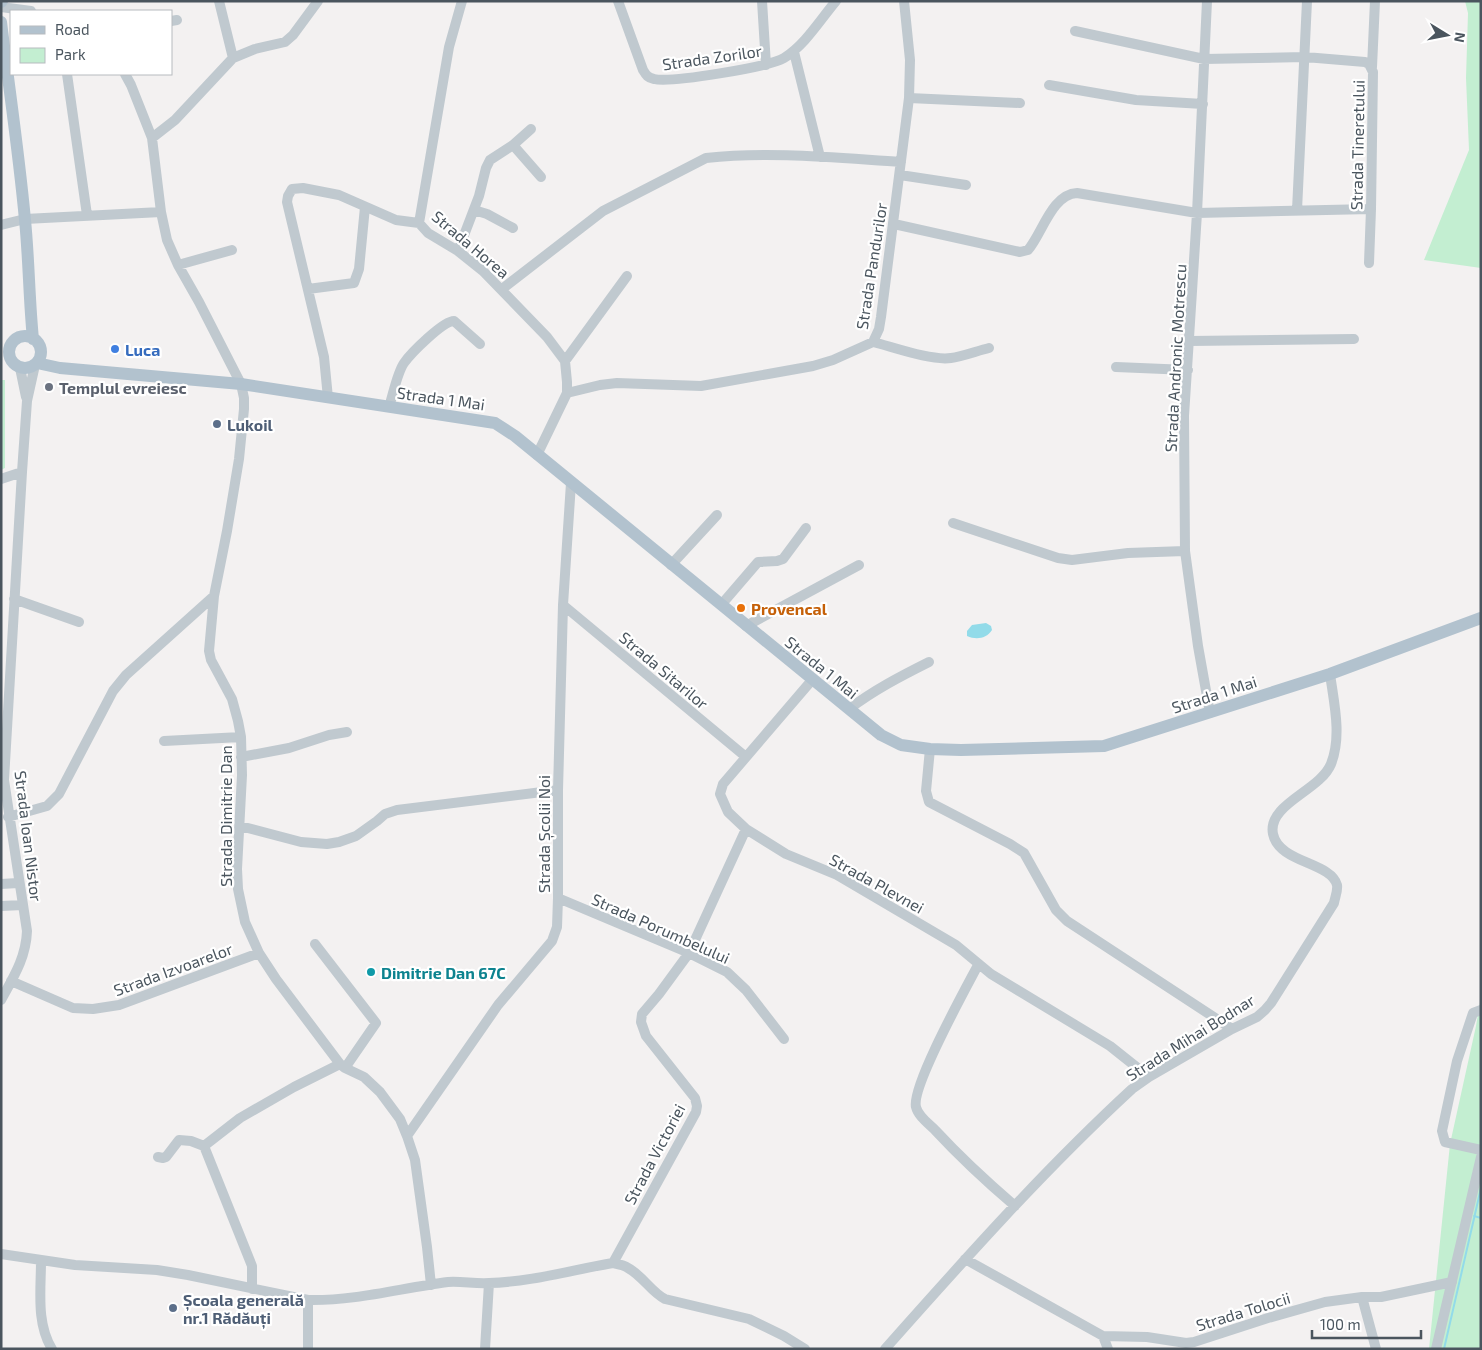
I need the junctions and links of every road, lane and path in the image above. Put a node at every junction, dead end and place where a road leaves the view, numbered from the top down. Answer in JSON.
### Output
{"nodes":[{"id":1,"x":219,"y":1,"type":"edge"},
{"id":2,"x":318,"y":1,"type":"edge"},
{"id":3,"x":462,"y":1,"type":"edge"},
{"id":4,"x":618,"y":1,"type":"edge"},
{"id":5,"x":762,"y":1,"type":"edge"},
{"id":6,"x":836,"y":1,"type":"edge"},
{"id":7,"x":904,"y":1,"type":"edge"},
{"id":8,"x":1207,"y":1,"type":"edge"},
{"id":9,"x":1307,"y":1,"type":"edge"},
{"id":10,"x":1375,"y":1,"type":"edge"},
{"id":11,"x":1,"y":8,"type":"edge"},
{"id":12,"x":21,"y":10,"type":"edge"},
{"id":13,"x":1,"y":22,"type":"edge"},
{"id":14,"x":1075,"y":31,"type":"dead end"},
{"id":15,"x":794,"y":52,"type":"junction"},
{"id":16,"x":1305,"y":57,"type":"junction"},
{"id":17,"x":234,"y":58,"type":"junction"},
{"id":18,"x":1204,"y":59,"type":"junction"},
{"id":19,"x":766,"y":65,"type":"junction"},
{"id":20,"x":1372,"y":67,"type":"junction"},
{"id":21,"x":67,"y":75,"type":"edge"},
{"id":22,"x":126,"y":75,"type":"edge"},
{"id":23,"x":1049,"y":85,"type":"dead end"},
{"id":24,"x":909,"y":98,"type":"junction"},
{"id":25,"x":1020,"y":102,"type":"dead end"},
{"id":26,"x":1203,"y":104,"type":"junction"},
{"id":27,"x":532,"y":129,"type":"dead end"},
{"id":28,"x":152,"y":138,"type":"junction"},
{"id":29,"x":513,"y":145,"type":"junction"},
{"id":30,"x":820,"y":156,"type":"junction"},
{"id":31,"x":901,"y":162,"type":"junction"},
{"id":32,"x":900,"y":175,"type":"junction"},
{"id":33,"x":541,"y":177,"type":"dead end"},
{"id":34,"x":966,"y":185,"type":"dead end"},
{"id":35,"x":365,"y":207,"type":"junction"},
{"id":36,"x":1371,"y":209,"type":"junction"},
{"id":37,"x":474,"y":210,"type":"junction"},
{"id":38,"x":1297,"y":210,"type":"junction"},
{"id":39,"x":161,"y":212,"type":"junction"},
{"id":40,"x":1197,"y":213,"type":"junction"},
{"id":41,"x":87,"y":215,"type":"junction"},
{"id":42,"x":25,"y":219,"type":"junction"},
{"id":43,"x":419,"y":223,"type":"junction"},
{"id":44,"x":894,"y":224,"type":"junction"},
{"id":45,"x":1,"y":225,"type":"edge"},
{"id":46,"x":513,"y":228,"type":"dead end"},
{"id":47,"x":232,"y":250,"type":"dead end"},
{"id":48,"x":458,"y":251,"type":"junction"},
{"id":49,"x":1369,"y":264,"type":"dead end"},
{"id":50,"x":178,"y":265,"type":"junction"},
{"id":51,"x":627,"y":276,"type":"dead end"},
{"id":52,"x":308,"y":288,"type":"junction"},
{"id":53,"x":502,"y":290,"type":"junction"},
{"id":54,"x":30,"y":308,"type":"junction"},
{"id":55,"x":19,"y":337,"type":"junction"},
{"id":56,"x":33,"y":338,"type":"junction"},
{"id":57,"x":1354,"y":339,"type":"dead end"},
{"id":58,"x":1190,"y":341,"type":"junction"},
{"id":59,"x":873,"y":342,"type":"junction"},
{"id":60,"x":480,"y":344,"type":"dead end"},
{"id":61,"x":989,"y":348,"type":"dead end"},
{"id":62,"x":5,"y":349,"type":"edge"},
{"id":63,"x":38,"y":360,"type":"junction"},
{"id":64,"x":564,"y":361,"type":"junction"},
{"id":65,"x":1,"y":367,"type":"edge"},
{"id":66,"x":18,"y":367,"type":"junction"},
{"id":67,"x":1116,"y":367,"type":"dead end"},
{"id":68,"x":1188,"y":370,"type":"junction"},
{"id":69,"x":242,"y":384,"type":"junction"},
{"id":70,"x":566,"y":392,"type":"junction"},
{"id":71,"x":328,"y":398,"type":"junction"},
{"id":72,"x":27,"y":400,"type":"junction"},
{"id":73,"x":389,"y":407,"type":"junction"},
{"id":74,"x":537,"y":455,"type":"junction"},
{"id":75,"x":22,"y":472,"type":"junction"},
{"id":76,"x":1,"y":479,"type":"edge"},
{"id":77,"x":571,"y":483,"type":"junction"},
{"id":78,"x":717,"y":515,"type":"dead end"},
{"id":79,"x":953,"y":523,"type":"dead end"},
{"id":80,"x":806,"y":528,"type":"dead end"},
{"id":81,"x":1185,"y":551,"type":"junction"},
{"id":82,"x":671,"y":565,"type":"junction"},
{"id":83,"x":859,"y":565,"type":"dead end"},
{"id":84,"x":214,"y":596,"type":"junction"},
{"id":85,"x":14,"y":599,"type":"junction"},
{"id":86,"x":720,"y":605,"type":"junction"},
{"id":87,"x":564,"y":606,"type":"junction"},
{"id":88,"x":1481,"y":618,"type":"edge"},
{"id":89,"x":80,"y":622,"type":"dead end"},
{"id":90,"x":746,"y":626,"type":"junction"},
{"id":91,"x":6,"y":637,"type":"edge"},
{"id":92,"x":929,"y":662,"type":"dead end"},
{"id":93,"x":1330,"y":674,"type":"junction"},
{"id":94,"x":812,"y":680,"type":"junction"},
{"id":95,"x":849,"y":710,"type":"junction"},
{"id":96,"x":1210,"y":713,"type":"junction"},
{"id":97,"x":347,"y":732,"type":"dead end"},
{"id":98,"x":241,"y":738,"type":"junction"},
{"id":99,"x":164,"y":741,"type":"dead end"},
{"id":100,"x":930,"y":749,"type":"junction"},
{"id":101,"x":241,"y":757,"type":"junction"},
{"id":102,"x":746,"y":757,"type":"junction"},
{"id":103,"x":3,"y":780,"type":"edge"},
{"id":104,"x":558,"y":790,"type":"junction"},
{"id":105,"x":8,"y":817,"type":"junction"},
{"id":106,"x":240,"y":826,"type":"junction"},
{"id":107,"x":746,"y":829,"type":"junction"},
{"id":108,"x":18,"y":883,"type":"junction"},
{"id":109,"x":1,"y":884,"type":"edge"},
{"id":110,"x":558,"y":898,"type":"junction"},
{"id":111,"x":23,"y":905,"type":"junction"},
{"id":112,"x":1,"y":906,"type":"edge"},
{"id":113,"x":315,"y":944,"type":"dead end"},
{"id":114,"x":259,"y":953,"type":"junction"},
{"id":115,"x":689,"y":953,"type":"junction"},
{"id":116,"x":978,"y":965,"type":"junction"},
{"id":117,"x":11,"y":981,"type":"junction"},
{"id":118,"x":1,"y":1000,"type":"edge"},
{"id":119,"x":1481,"y":1010,"type":"edge"},
{"id":120,"x":1232,"y":1029,"type":"junction"},
{"id":121,"x":784,"y":1039,"type":"dead end"},
{"id":122,"x":342,"y":1066,"type":"junction"},
{"id":123,"x":1149,"y":1078,"type":"junction"},
{"id":124,"x":407,"y":1136,"type":"junction"},
{"id":125,"x":204,"y":1146,"type":"junction"},
{"id":126,"x":1481,"y":1150,"type":"edge"},
{"id":127,"x":158,"y":1157,"type":"dead end"},
{"id":128,"x":1481,"y":1157,"type":"edge"},
{"id":129,"x":1015,"y":1206,"type":"junction"},
{"id":130,"x":1,"y":1254,"type":"edge"},
{"id":131,"x":965,"y":1259,"type":"junction"},
{"id":132,"x":41,"y":1261,"type":"junction"},
{"id":133,"x":613,"y":1263,"type":"junction"},
{"id":134,"x":1452,"y":1282,"type":"junction"},
{"id":135,"x":489,"y":1283,"type":"junction"},
{"id":136,"x":431,"y":1285,"type":"junction"},
{"id":137,"x":252,"y":1289,"type":"junction"},
{"id":138,"x":1362,"y":1297,"type":"junction"},
{"id":139,"x":308,"y":1300,"type":"junction"},
{"id":140,"x":1104,"y":1336,"type":"junction"},
{"id":141,"x":52,"y":1349,"type":"edge"},
{"id":142,"x":308,"y":1349,"type":"edge"},
{"id":143,"x":485,"y":1349,"type":"edge"},
{"id":144,"x":805,"y":1349,"type":"edge"},
{"id":145,"x":885,"y":1349,"type":"edge"},
{"id":146,"x":1108,"y":1349,"type":"edge"},
{"id":147,"x":1376,"y":1349,"type":"edge"},
{"id":148,"x":1436,"y":1349,"type":"edge"}],
"edges":[{"from":1,"to":17,"type":"street"},
{"from":2,"to":17,"type":"street"},
{"from":3,"to":43,"type":"street","name":"Strada Horea"},
{"from":4,"to":19,"type":"street","name":"Strada Zorilor"},
{"from":5,"to":19,"type":"street"},
{"from":6,"to":15,"type":"street","name":"Strada Zorilor"},
{"from":7,"to":24,"type":"street","name":"Strada Pandurilor"},
{"from":8,"to":18,"type":"street","name":"Strada Andronic Motrescu"},
{"from":9,"to":16,"type":"street"},
{"from":10,"to":20,"type":"street"},
{"from":11,"to":12,"type":"street"},
{"from":13,"to":42,"type":"main road"},
{"from":14,"to":18,"type":"street"},
{"from":15,"to":19,"type":"street","name":"Strada Zorilor"},
{"from":15,"to":30,"type":"street"},
{"from":16,"to":18,"type":"street"},
{"from":16,"to":20,"type":"street","name":"Strada Tineretului"},
{"from":16,"to":38,"type":"street"},
{"from":17,"to":28,"type":"street"},
{"from":18,"to":26,"type":"street","name":"Strada Andronic Motrescu"},
{"from":20,"to":36,"type":"street","name":"Strada Tineretului"},
{"from":21,"to":41,"type":"street"},
{"from":22,"to":28,"type":"street"},
{"from":23,"to":26,"type":"street"},
{"from":24,"to":25,"type":"street"},
{"from":24,"to":31,"type":"street","name":"Strada Pandurilor"},
{"from":26,"to":40,"type":"street","name":"Strada Andronic Motrescu"},
{"from":27,"to":29,"type":"street"},
{"from":28,"to":39,"type":"street"},
{"from":29,"to":33,"type":"street"},
{"from":29,"to":37,"type":"street"},
{"from":30,"to":31,"type":"street"},
{"from":30,"to":53,"type":"street"},
{"from":31,"to":32,"type":"street","name":"Strada Pandurilor"},
{"from":32,"to":34,"type":"street"},
{"from":32,"to":44,"type":"street","name":"Strada Pandurilor"},
{"from":35,"to":43,"type":"street"},
{"from":35,"to":52,"type":"street"},
{"from":35,"to":52,"type":"street"},
{"from":36,"to":38,"type":"street"},
{"from":36,"to":49,"type":"street","name":"Strada Tineretului"},
{"from":37,"to":46,"type":"street"},
{"from":37,"to":48,"type":"street"},
{"from":38,"to":40,"type":"street"},
{"from":39,"to":41,"type":"street"},
{"from":39,"to":50,"type":"street"},
{"from":40,"to":44,"type":"street"},
{"from":40,"to":58,"type":"street","name":"Strada Andronic Motrescu"},
{"from":41,"to":42,"type":"street"},
{"from":42,"to":45,"type":"street"},
{"from":42,"to":54,"type":"main road"},
{"from":43,"to":48,"type":"street","name":"Strada Horea"},
{"from":44,"to":59,"type":"street","name":"Strada Pandurilor"},
{"from":47,"to":50,"type":"street"},
{"from":48,"to":53,"type":"street","name":"Strada Horea"},
{"from":50,"to":69,"type":"street"},
{"from":51,"to":64,"type":"street"},
{"from":52,"to":71,"type":"street"},
{"from":53,"to":64,"type":"street","name":"Strada Horea"},
{"from":54,"to":55,"type":"main road"},
{"from":54,"to":56,"type":"main road"},
{"from":55,"to":56,"type":"main road"},
{"from":55,"to":62,"type":"main road"},
{"from":56,"to":63,"type":"main road"},
{"from":57,"to":58,"type":"street"},
{"from":58,"to":68,"type":"street","name":"Strada Andronic Motrescu"},
{"from":59,"to":61,"type":"street"},
{"from":59,"to":70,"type":"street","name":"Strada Pandurilor"},
{"from":60,"to":73,"type":"street"},
{"from":62,"to":66,"type":"main road"},
{"from":63,"to":66,"type":"main road"},
{"from":63,"to":69,"type":"main road","name":"Strada 1 Mai"},
{"from":63,"to":72,"type":"street","name":"Strada Ioan Nistor"},
{"from":64,"to":70,"type":"street","name":"Strada Horea"},
{"from":65,"to":66,"type":"main road"},
{"from":66,"to":72,"type":"street","name":"Strada Ioan Nistor"},
{"from":67,"to":68,"type":"street"},
{"from":68,"to":81,"type":"street","name":"Strada Andronic Motrescu"},
{"from":69,"to":71,"type":"main road","name":"Strada 1 Mai"},
{"from":69,"to":84,"type":"street","name":"Strada Dimitrie Dan"},
{"from":70,"to":74,"type":"street","name":"Strada Horea"},
{"from":71,"to":73,"type":"main road","name":"Strada 1 Mai"},
{"from":72,"to":75,"type":"street","name":"Strada Ioan Nistor"},
{"from":73,"to":74,"type":"main road","name":"Strada 1 Mai"},
{"from":74,"to":77,"type":"main road","name":"Strada 1 Mai"},
{"from":75,"to":76,"type":"street"},
{"from":75,"to":85,"type":"street","name":"Strada Ioan Nistor"},
{"from":77,"to":82,"type":"main road","name":"Strada 1 Mai"},
{"from":77,"to":87,"type":"street","name":"Strada Școlii Noi"},
{"from":78,"to":82,"type":"street"},
{"from":79,"to":81,"type":"street"},
{"from":80,"to":86,"type":"street"},
{"from":81,"to":96,"type":"street","name":"Strada Andronic Motrescu"},
{"from":82,"to":86,"type":"main road","name":"Strada 1 Mai"},
{"from":83,"to":90,"type":"street"},
{"from":84,"to":98,"type":"street","name":"Strada Dimitrie Dan"},
{"from":84,"to":105,"type":"street"},
{"from":85,"to":89,"type":"street"},
{"from":85,"to":91,"type":"street","name":"Strada Ioan Nistor"},
{"from":86,"to":90,"type":"main road","name":"Strada 1 Mai"},
{"from":87,"to":102,"type":"street","name":"Strada Sitarilor"},
{"from":87,"to":104,"type":"street","name":"Strada Școlii Noi"},
{"from":88,"to":93,"type":"main road","name":"Strada 1 Mai"},
{"from":90,"to":94,"type":"main road","name":"Strada 1 Mai"},
{"from":91,"to":103,"type":"street","name":"Strada Ioan Nistor"},
{"from":92,"to":95,"type":"street"},
{"from":93,"to":96,"type":"main road","name":"Strada 1 Mai"},
{"from":93,"to":120,"type":"street","name":"Strada Mihai Bodnar"},
{"from":94,"to":95,"type":"main road","name":"Strada 1 Mai"},
{"from":94,"to":102,"type":"street","name":"Strada Plevnei"},
{"from":95,"to":100,"type":"main road","name":"Strada 1 Mai"},
{"from":96,"to":100,"type":"main road","name":"Strada 1 Mai"},
{"from":97,"to":101,"type":"street"},
{"from":98,"to":99,"type":"street"},
{"from":98,"to":101,"type":"street","name":"Strada Dimitrie Dan"},
{"from":100,"to":120,"type":"street"},
{"from":101,"to":106,"type":"street","name":"Strada Dimitrie Dan"},
{"from":102,"to":107,"type":"street","name":"Strada Plevnei"},
{"from":103,"to":105,"type":"street","name":"Strada Ioan Nistor"},
{"from":104,"to":106,"type":"street"},
{"from":104,"to":110,"type":"street","name":"Strada Școlii Noi"},
{"from":105,"to":108,"type":"street","name":"Strada Ioan Nistor"},
{"from":106,"to":114,"type":"street","name":"Strada Dimitrie Dan"},
{"from":107,"to":115,"type":"street","name":"Strada Victoriei"},
{"from":107,"to":116,"type":"street","name":"Strada Plevnei"},
{"from":108,"to":109,"type":"street"},
{"from":108,"to":111,"type":"street","name":"Strada Ioan Nistor"},
{"from":110,"to":115,"type":"street","name":"Strada Porumbelului"},
{"from":110,"to":124,"type":"street","name":"Strada Școlii Noi"},
{"from":111,"to":112,"type":"street"},
{"from":111,"to":117,"type":"street","name":"Strada Ioan Nistor"},
{"from":113,"to":122,"type":"street"},
{"from":114,"to":117,"type":"street","name":"Strada Izvoarelor"},
{"from":114,"to":122,"type":"street","name":"Strada Dimitrie Dan"},
{"from":115,"to":121,"type":"street","name":"Strada Porumbelului"},
{"from":115,"to":133,"type":"street","name":"Strada Victoriei"},
{"from":116,"to":123,"type":"street","name":"Strada Plevnei"},
{"from":116,"to":129,"type":"street"},
{"from":117,"to":118,"type":"street","name":"Strada Ioan Nistor"},
{"from":119,"to":126,"type":"street"},
{"from":120,"to":123,"type":"street","name":"Strada Mihai Bodnar"},
{"from":122,"to":124,"type":"street","name":"Strada Dimitrie Dan"},
{"from":122,"to":125,"type":"street"},
{"from":123,"to":129,"type":"street","name":"Strada Mihai Bodnar"},
{"from":124,"to":136,"type":"street","name":"Strada Dimitrie Dan"},
{"from":125,"to":127,"type":"street"},
{"from":125,"to":137,"type":"street"},
{"from":128,"to":134,"type":"street"},
{"from":129,"to":131,"type":"street","name":"Strada Mihai Bodnar"},
{"from":130,"to":132,"type":"street"},
{"from":131,"to":140,"type":"street","name":"Strada Tolocii"},
{"from":131,"to":145,"type":"street","name":"Strada Mihai Bodnar"},
{"from":132,"to":137,"type":"street"},
{"from":132,"to":141,"type":"street"},
{"from":133,"to":135,"type":"street"},
{"from":133,"to":144,"type":"street"},
{"from":134,"to":138,"type":"street","name":"Strada Tolocii"},
{"from":134,"to":148,"type":"street"},
{"from":135,"to":136,"type":"street"},
{"from":135,"to":143,"type":"street"},
{"from":136,"to":139,"type":"street"},
{"from":137,"to":139,"type":"street"},
{"from":138,"to":140,"type":"street","name":"Strada Tolocii"},
{"from":138,"to":147,"type":"street"},
{"from":139,"to":142,"type":"street"},
{"from":140,"to":146,"type":"street"}]}
